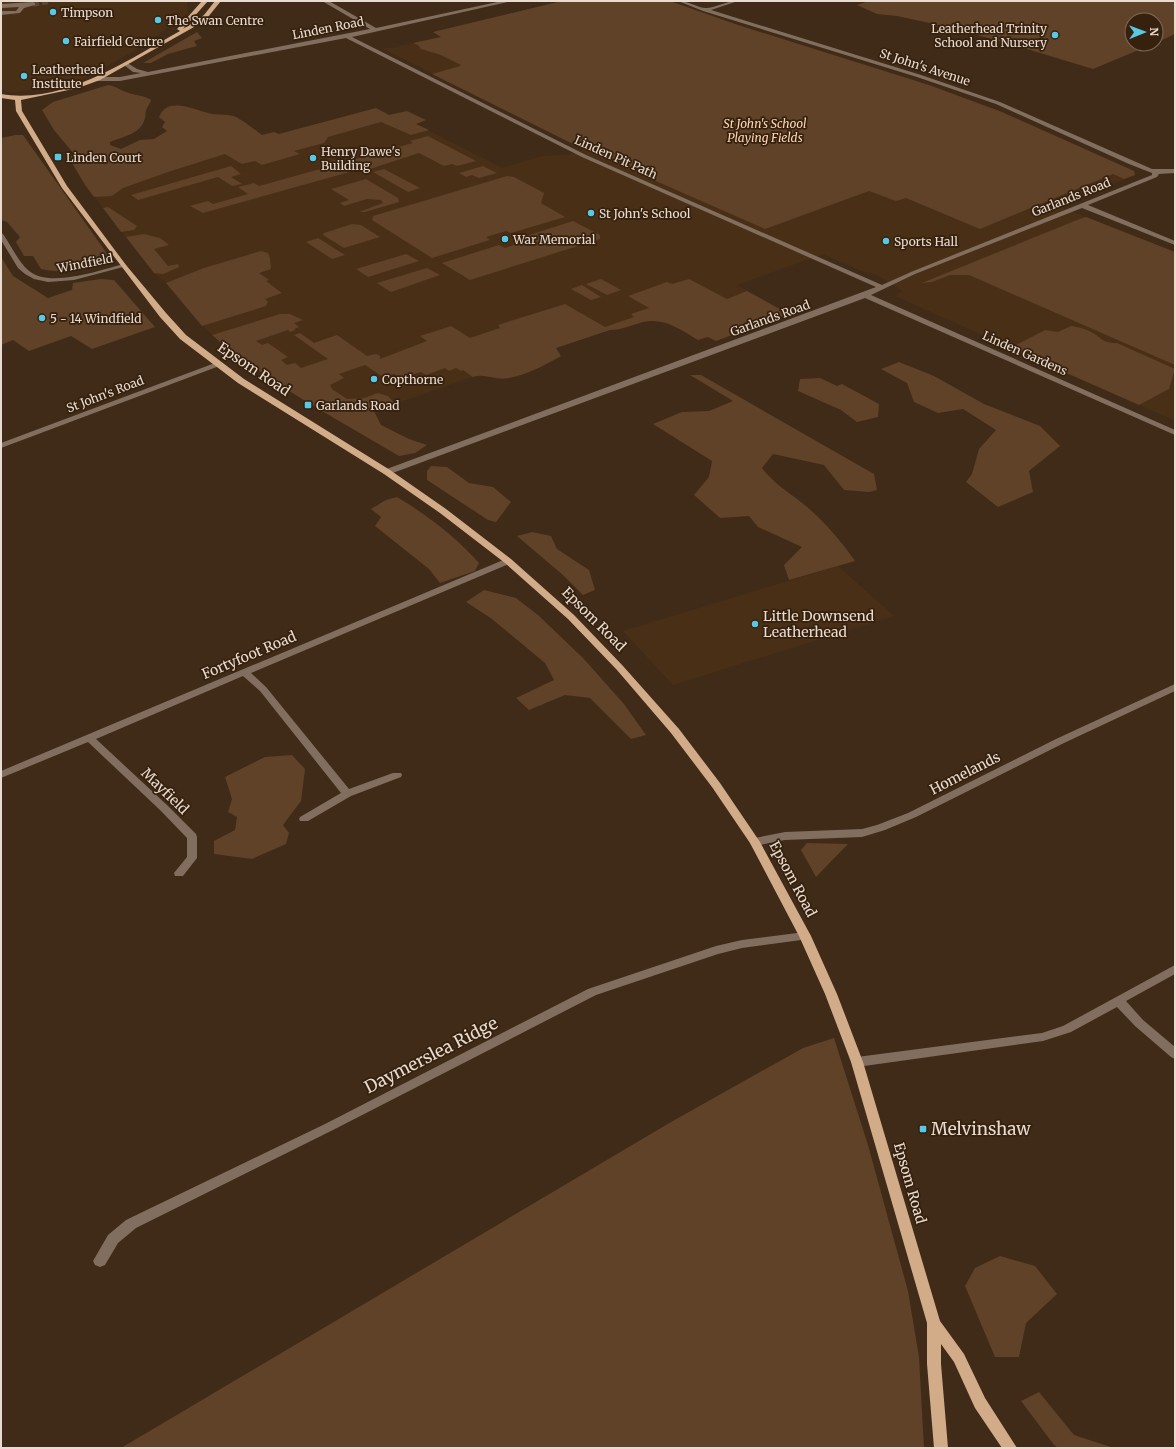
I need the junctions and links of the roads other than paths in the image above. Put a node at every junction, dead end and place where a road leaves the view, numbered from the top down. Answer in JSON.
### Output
{"nodes":[{"id":1,"x":205,"y":1,"type":"edge"},
{"id":2,"x":218,"y":1,"type":"edge"},
{"id":3,"x":325,"y":1,"type":"edge"},
{"id":4,"x":510,"y":1,"type":"edge"},
{"id":5,"x":681,"y":1,"type":"edge"},
{"id":6,"x":735,"y":1,"type":"edge"},
{"id":7,"x":1,"y":6,"type":"edge"},
{"id":8,"x":705,"y":10,"type":"junction"},
{"id":9,"x":1,"y":14,"type":"edge"},
{"id":10,"x":375,"y":30,"type":"junction"},
{"id":11,"x":178,"y":33,"type":"junction"},
{"id":12,"x":348,"y":36,"type":"junction"},
{"id":13,"x":126,"y":64,"type":"junction"},
{"id":14,"x":150,"y":72,"type":"junction"},
{"id":15,"x":98,"y":79,"type":"junction"},
{"id":16,"x":1,"y":96,"type":"edge"},
{"id":17,"x":18,"y":99,"type":"junction"},
{"id":18,"x":1175,"y":171,"type":"edge"},
{"id":19,"x":1156,"y":172,"type":"junction"},
{"id":20,"x":1081,"y":205,"type":"junction"},
{"id":21,"x":1,"y":235,"type":"edge"},
{"id":22,"x":1174,"y":241,"type":"edge"},
{"id":23,"x":124,"y":266,"type":"junction"},
{"id":24,"x":881,"y":287,"type":"junction"},
{"id":25,"x":865,"y":295,"type":"junction"},
{"id":26,"x":218,"y":365,"type":"junction"},
{"id":27,"x":1175,"y":433,"type":"edge"},
{"id":28,"x":1,"y":446,"type":"edge"},
{"id":29,"x":387,"y":472,"type":"junction"},
{"id":30,"x":508,"y":561,"type":"junction"},
{"id":31,"x":244,"y":672,"type":"junction"},
{"id":32,"x":1175,"y":687,"type":"edge"},
{"id":33,"x":88,"y":738,"type":"junction"},
{"id":34,"x":1,"y":775,"type":"edge"},
{"id":35,"x":397,"y":775,"type":"dead end"},
{"id":36,"x":347,"y":794,"type":"junction"},
{"id":37,"x":304,"y":818,"type":"dead end"},
{"id":38,"x":755,"y":842,"type":"junction"},
{"id":39,"x":179,"y":873,"type":"dead end"},
{"id":40,"x":805,"y":936,"type":"junction"},
{"id":41,"x":1175,"y":969,"type":"edge"},
{"id":42,"x":1119,"y":1001,"type":"junction"},
{"id":43,"x":1175,"y":1054,"type":"edge"},
{"id":44,"x":857,"y":1062,"type":"junction"},
{"id":45,"x":100,"y":1261,"type":"dead end"},
{"id":46,"x":934,"y":1323,"type":"junction"},
{"id":47,"x":941,"y":1448,"type":"edge"},
{"id":48,"x":1010,"y":1448,"type":"edge"}],
"edges":[{"from":1,"to":11,"type":"main road"},
{"from":2,"to":11,"type":"main road"},
{"from":3,"to":10,"type":"street"},
{"from":4,"to":10,"type":"street","name":"Linden Road"},
{"from":5,"to":8,"type":"street","name":"St John's Avenue"},
{"from":6,"to":8,"type":"street"},
{"from":7,"to":9,"type":"street"},
{"from":8,"to":19,"type":"street","name":"St John's Avenue"},
{"from":10,"to":12,"type":"street","name":"Linden Road"},
{"from":11,"to":13,"type":"main road"},
{"from":12,"to":14,"type":"street","name":"Linden Road"},
{"from":12,"to":24,"type":"street","name":"Linden Pit Path"},
{"from":13,"to":14,"type":"street","name":"Linden Road"},
{"from":13,"to":15,"type":"main road"},
{"from":14,"to":15,"type":"street","name":"Linden Road"},
{"from":15,"to":17,"type":"main road"},
{"from":16,"to":17,"type":"main road"},
{"from":17,"to":23,"type":"main road","name":"Epsom Road"},
{"from":18,"to":19,"type":"street"},
{"from":19,"to":20,"type":"street","name":"Garlands Road"},
{"from":20,"to":22,"type":"street"},
{"from":20,"to":24,"type":"street","name":"Garlands Road"},
{"from":21,"to":23,"type":"street","name":"Windfield"},
{"from":23,"to":26,"type":"main road","name":"Epsom Road"},
{"from":24,"to":25,"type":"street","name":"Garlands Road"},
{"from":25,"to":27,"type":"street","name":"Linden Gardens"},
{"from":25,"to":29,"type":"street","name":"Garlands Road"},
{"from":26,"to":28,"type":"street","name":"St John's Road"},
{"from":26,"to":29,"type":"main road","name":"Epsom Road"},
{"from":29,"to":30,"type":"main road","name":"Epsom Road"},
{"from":30,"to":31,"type":"street","name":"Fortyfoot Road"},
{"from":30,"to":38,"type":"main road","name":"Epsom Road"},
{"from":31,"to":33,"type":"street","name":"Fortyfoot Road"},
{"from":31,"to":36,"type":"street"},
{"from":32,"to":38,"type":"street","name":"Homelands"},
{"from":33,"to":34,"type":"street","name":"Fortyfoot Road"},
{"from":33,"to":39,"type":"street","name":"Mayfield"},
{"from":35,"to":36,"type":"street"},
{"from":36,"to":37,"type":"street"},
{"from":38,"to":40,"type":"main road","name":"Epsom Road"},
{"from":40,"to":44,"type":"main road","name":"Epsom Road"},
{"from":40,"to":45,"type":"street","name":"Daymerslea Ridge"},
{"from":41,"to":42,"type":"street"},
{"from":42,"to":43,"type":"street"},
{"from":42,"to":44,"type":"street"},
{"from":44,"to":46,"type":"main road","name":"Epsom Road"},
{"from":46,"to":47,"type":"main road","name":"Epsom Road"},
{"from":46,"to":48,"type":"main road","name":"Epsom Road"}]}
